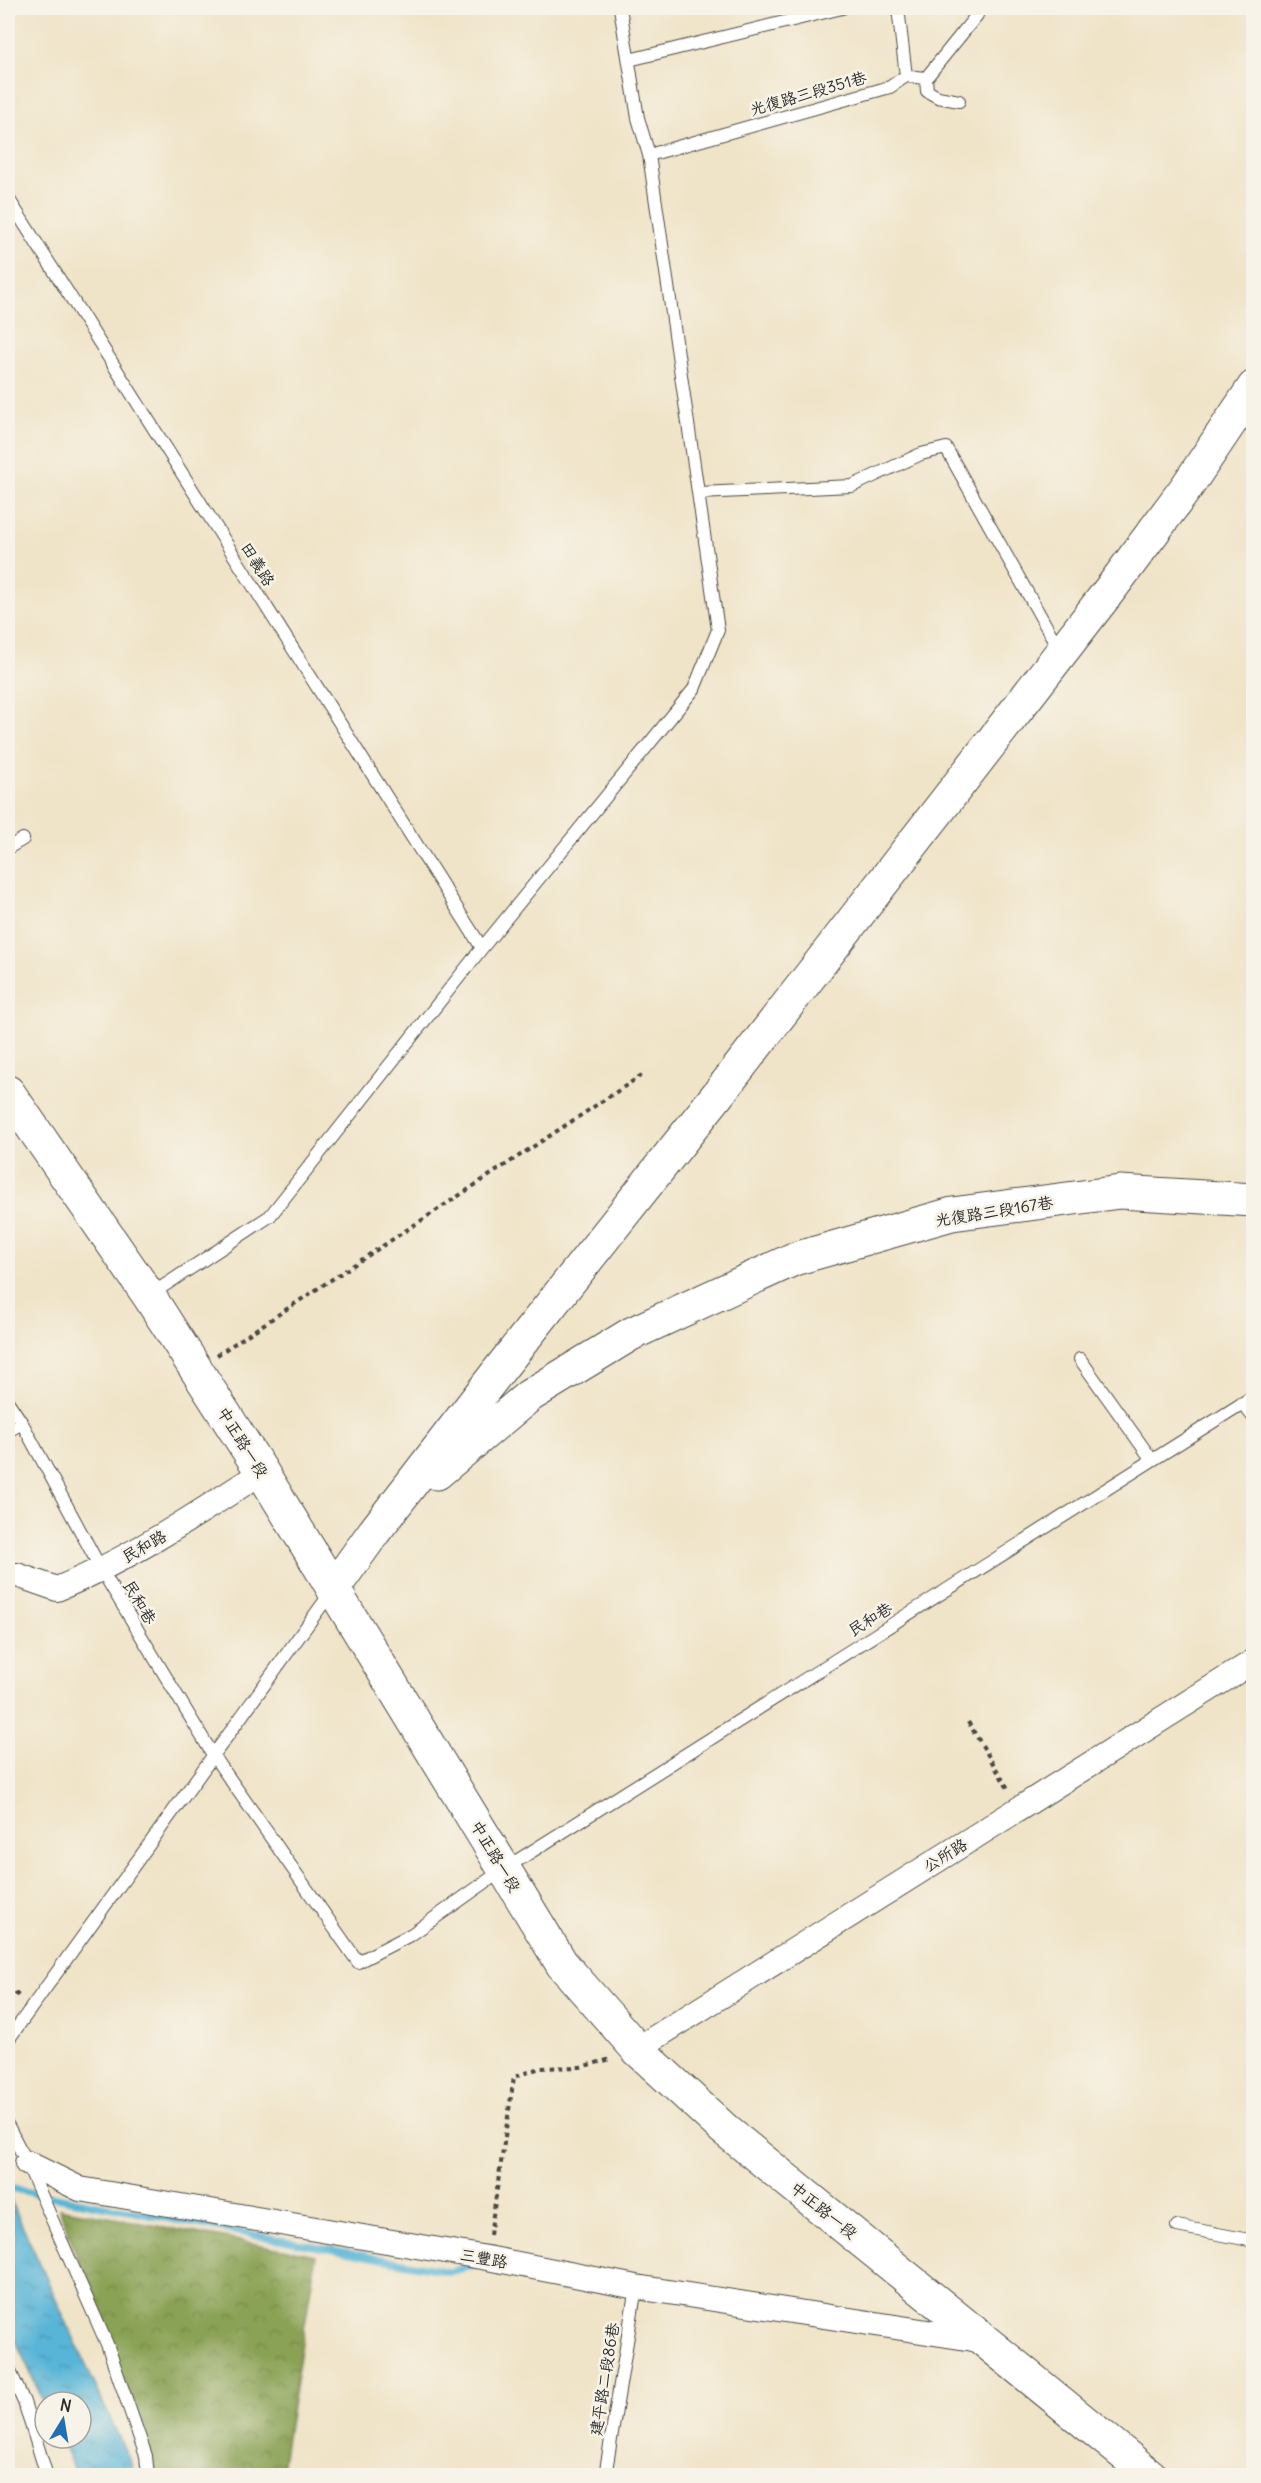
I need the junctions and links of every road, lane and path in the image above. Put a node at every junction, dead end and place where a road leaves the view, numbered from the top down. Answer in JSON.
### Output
{"nodes":[{"id":1,"x":620,"y":8,"type":"edge"},
{"id":2,"x":842,"y":8,"type":"edge"},
{"id":3,"x":898,"y":8,"type":"edge"},
{"id":4,"x":977,"y":15,"type":"dead end"},
{"id":5,"x":629,"y":60,"type":"junction"},
{"id":6,"x":906,"y":76,"type":"junction"},
{"id":7,"x":926,"y":78,"type":"junction"},
{"id":8,"x":959,"y":101,"type":"dead end"},
{"id":9,"x":649,"y":155,"type":"junction"},
{"id":10,"x":8,"y":198,"type":"edge"},
{"id":11,"x":1254,"y":387,"type":"edge"},
{"id":12,"x":699,"y":493,"type":"junction"},
{"id":13,"x":1061,"y":652,"type":"junction"},
{"id":14,"x":23,"y":839,"type":"dead end"},
{"id":15,"x":8,"y":848,"type":"edge"},
{"id":16,"x":482,"y":948,"type":"junction"},
{"id":17,"x":645,"y":1073,"type":"dead end"},
{"id":18,"x":8,"y":1092,"type":"edge"},
{"id":19,"x":1254,"y":1200,"type":"edge"},
{"id":20,"x":149,"y":1296,"type":"junction"},
{"id":21,"x":1080,"y":1359,"type":"dead end"},
{"id":22,"x":196,"y":1369,"type":"junction"},
{"id":23,"x":500,"y":1369,"type":"junction"},
{"id":24,"x":528,"y":1396,"type":"junction"},
{"id":25,"x":1254,"y":1396,"type":"edge"},
{"id":26,"x":8,"y":1402,"type":"edge"},
{"id":27,"x":1242,"y":1403,"type":"junction"},
{"id":28,"x":1254,"y":1418,"type":"edge"},
{"id":29,"x":22,"y":1423,"type":"junction"},
{"id":30,"x":8,"y":1431,"type":"edge"},
{"id":31,"x":1152,"y":1460,"type":"junction"},
{"id":32,"x":262,"y":1472,"type":"junction"},
{"id":33,"x":374,"y":1532,"type":"junction"},
{"id":34,"x":102,"y":1571,"type":"junction"},
{"id":35,"x":17,"y":1575,"type":"dead end"},
{"id":36,"x":333,"y":1589,"type":"junction"},
{"id":37,"x":1254,"y":1661,"type":"edge"},
{"id":38,"x":968,"y":1722,"type":"dead end"},
{"id":39,"x":213,"y":1755,"type":"junction"},
{"id":40,"x":1019,"y":1808,"type":"junction"},
{"id":41,"x":504,"y":1869,"type":"junction"},
{"id":42,"x":8,"y":2040,"type":"edge"},
{"id":43,"x":637,"y":2049,"type":"junction"},
{"id":44,"x":8,"y":2126,"type":"edge"},
{"id":45,"x":32,"y":2173,"type":"junction"},
{"id":46,"x":1177,"y":2226,"type":"dead end"},
{"id":47,"x":1254,"y":2241,"type":"edge"},
{"id":48,"x":494,"y":2260,"type":"junction"},
{"id":49,"x":636,"y":2287,"type":"junction"},
{"id":50,"x":988,"y":2342,"type":"junction"},
{"id":51,"x":8,"y":2367,"type":"edge"},
{"id":52,"x":47,"y":2475,"type":"edge"},
{"id":53,"x":148,"y":2475,"type":"edge"},
{"id":54,"x":605,"y":2475,"type":"edge"},
{"id":55,"x":1151,"y":2475,"type":"edge"}],
"edges":[{"from":1,"to":5,"type":"lane"},
{"from":2,"to":5,"type":"lane"},
{"from":3,"to":6,"type":"lane"},
{"from":4,"to":7,"type":"lane"},
{"from":5,"to":9,"type":"lane"},
{"from":6,"to":7,"type":"lane"},
{"from":6,"to":9,"type":"lane","name":"光復路三段351巷"},
{"from":7,"to":8,"type":"lane"},
{"from":9,"to":12,"type":"lane"},
{"from":10,"to":16,"type":"lane","name":"田義路"},
{"from":11,"to":13,"type":"street"},
{"from":12,"to":13,"type":"lane"},
{"from":12,"to":16,"type":"lane"},
{"from":13,"to":23,"type":"street"},
{"from":14,"to":15,"type":"lane"},
{"from":16,"to":20,"type":"lane"},
{"from":17,"to":22,"type":"path"},
{"from":18,"to":20,"type":"street","name":"中正路一段"},
{"from":19,"to":24,"type":"street","name":"光復路三段167巷"},
{"from":20,"to":22,"type":"street","name":"中正路一段"},
{"from":21,"to":31,"type":"lane"},
{"from":22,"to":32,"type":"street","name":"中正路一段"},
{"from":23,"to":24,"type":"street"},
{"from":23,"to":33,"type":"street"},
{"from":24,"to":33,"type":"street","name":"光復路三段167巷"},
{"from":25,"to":27,"type":"lane","name":"民和巷"},
{"from":26,"to":29,"type":"lane","name":"民和巷"},
{"from":27,"to":28,"type":"lane"},
{"from":27,"to":31,"type":"lane","name":"民和巷"},
{"from":29,"to":30,"type":"lane"},
{"from":29,"to":34,"type":"lane","name":"民和巷"},
{"from":31,"to":41,"type":"lane","name":"民和巷"},
{"from":32,"to":34,"type":"street","name":"民和路"},
{"from":32,"to":36,"type":"street","name":"中正路一段"},
{"from":33,"to":36,"type":"street"},
{"from":34,"to":35,"type":"street","name":"民和路"},
{"from":34,"to":39,"type":"lane","name":"民和巷"},
{"from":36,"to":39,"type":"lane"},
{"from":36,"to":41,"type":"street","name":"中正路一段"},
{"from":37,"to":40,"type":"street","name":"公所路"},
{"from":38,"to":40,"type":"path"},
{"from":39,"to":41,"type":"lane","name":"民和巷"},
{"from":39,"to":42,"type":"lane"},
{"from":40,"to":43,"type":"street","name":"公所路"},
{"from":41,"to":43,"type":"street","name":"中正路一段"},
{"from":43,"to":48,"type":"path"},
{"from":43,"to":50,"type":"street","name":"中正路一段"},
{"from":44,"to":45,"type":"lane"},
{"from":45,"to":48,"type":"street","name":"三豐路"},
{"from":45,"to":53,"type":"lane"},
{"from":46,"to":47,"type":"lane"},
{"from":48,"to":49,"type":"street","name":"三豐路"},
{"from":49,"to":50,"type":"street","name":"三豐路"},
{"from":49,"to":54,"type":"lane","name":"建平路二段86巷"},
{"from":50,"to":55,"type":"street","name":"中正路一段"},
{"from":51,"to":52,"type":"lane"}]}
